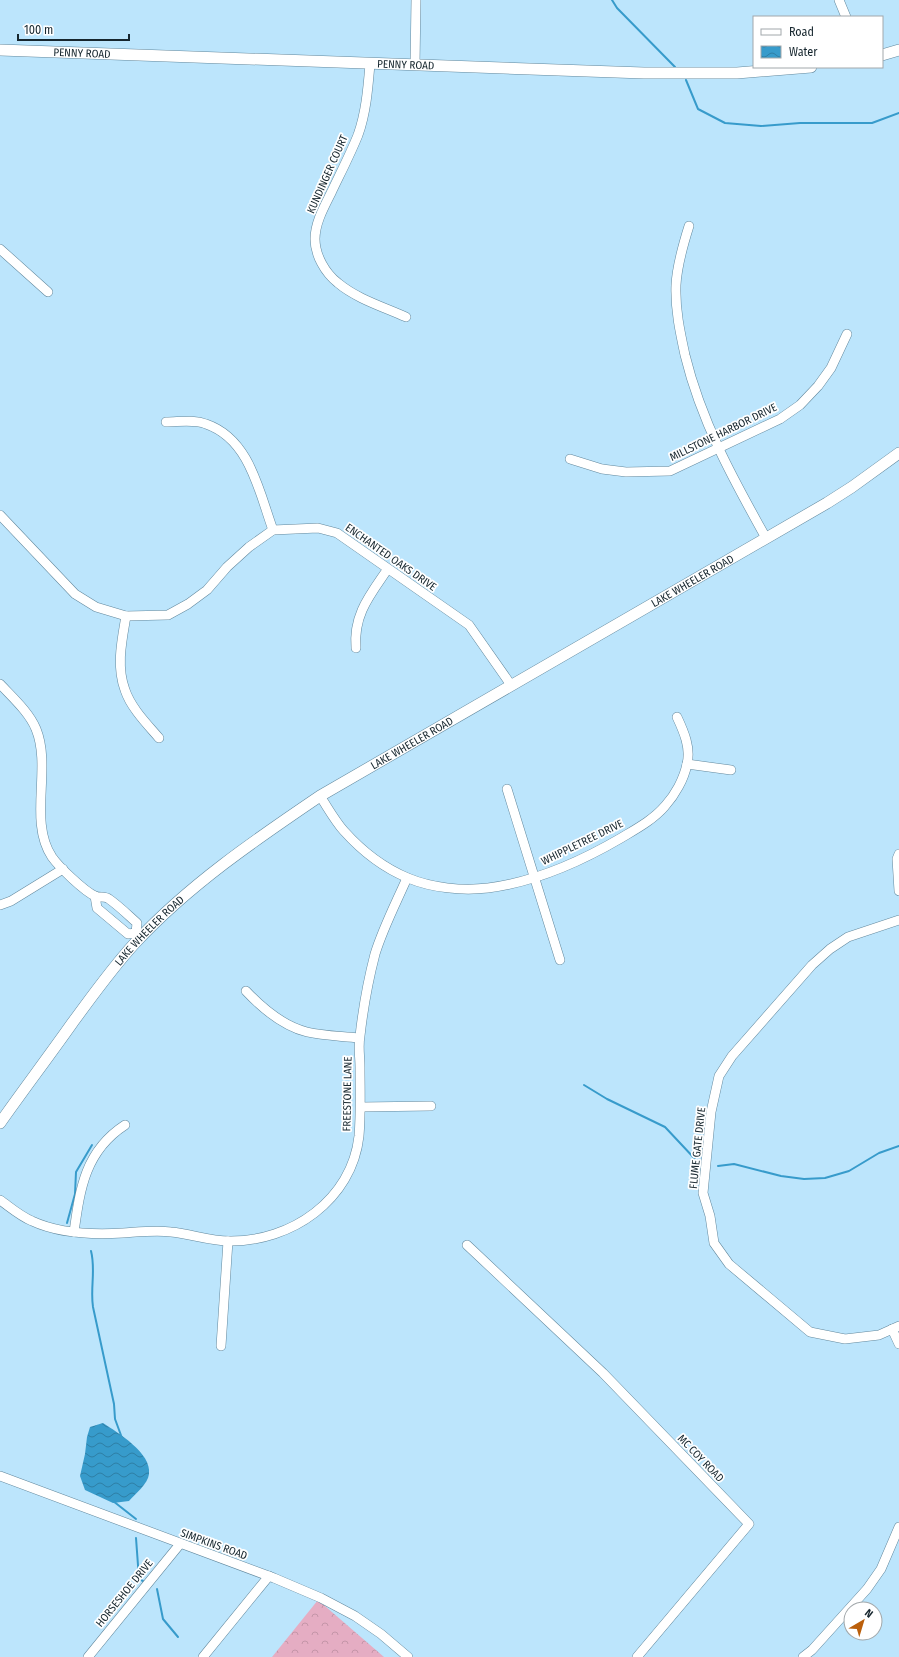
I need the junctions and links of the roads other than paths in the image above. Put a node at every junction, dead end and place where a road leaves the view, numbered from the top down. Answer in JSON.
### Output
{"nodes":[{"id":1,"x":416,"y":0,"type":"edge"},
{"id":2,"x":839,"y":0,"type":"edge"},
{"id":3,"x":846,"y":16,"type":"edge"},
{"id":4,"x":0,"y":50,"type":"edge"},
{"id":5,"x":899,"y":50,"type":"edge"},
{"id":6,"x":883,"y":55,"type":"edge"},
{"id":7,"x":370,"y":64,"type":"junction"},
{"id":8,"x":415,"y":65,"type":"junction"},
{"id":9,"x":798,"y":68,"type":"edge"},
{"id":10,"x":689,"y":226,"type":"dead end"},
{"id":11,"x":0,"y":249,"type":"edge"},
{"id":12,"x":48,"y":292,"type":"dead end"},
{"id":13,"x":406,"y":317,"type":"dead end"},
{"id":14,"x":847,"y":334,"type":"dead end"},
{"id":15,"x":166,"y":422,"type":"dead end"},
{"id":16,"x":718,"y":449,"type":"junction"},
{"id":17,"x":899,"y":453,"type":"edge"},
{"id":18,"x":570,"y":459,"type":"dead end"},
{"id":19,"x":0,"y":515,"type":"edge"},
{"id":20,"x":273,"y":530,"type":"junction"},
{"id":21,"x":766,"y":538,"type":"junction"},
{"id":22,"x":388,"y":570,"type":"junction"},
{"id":23,"x":126,"y":616,"type":"junction"},
{"id":24,"x":356,"y":648,"type":"dead end"},
{"id":25,"x":0,"y":684,"type":"edge"},
{"id":26,"x":511,"y":685,"type":"junction"},
{"id":27,"x":677,"y":717,"type":"dead end"},
{"id":28,"x":159,"y":738,"type":"dead end"},
{"id":29,"x":687,"y":764,"type":"junction"},
{"id":30,"x":731,"y":770,"type":"dead end"},
{"id":31,"x":507,"y":789,"type":"dead end"},
{"id":32,"x":320,"y":796,"type":"junction"},
{"id":33,"x":899,"y":854,"type":"edge"},
{"id":34,"x":63,"y":869,"type":"junction"},
{"id":35,"x":407,"y":878,"type":"junction"},
{"id":36,"x":534,"y":878,"type":"junction"},
{"id":37,"x":899,"y":891,"type":"edge"},
{"id":38,"x":95,"y":896,"type":"junction"},
{"id":39,"x":0,"y":905,"type":"edge"},
{"id":40,"x":899,"y":920,"type":"edge"},
{"id":41,"x":139,"y":935,"type":"junction"},
{"id":42,"x":560,"y":960,"type":"dead end"},
{"id":43,"x":246,"y":991,"type":"dead end"},
{"id":44,"x":359,"y":1038,"type":"junction"},
{"id":45,"x":431,"y":1106,"type":"dead end"},
{"id":46,"x":361,"y":1107,"type":"junction"},
{"id":47,"x":0,"y":1123,"type":"edge"},
{"id":48,"x":125,"y":1125,"type":"dead end"},
{"id":49,"x":0,"y":1200,"type":"edge"},
{"id":50,"x":74,"y":1232,"type":"junction"},
{"id":51,"x":228,"y":1241,"type":"junction"},
{"id":52,"x":467,"y":1245,"type":"dead end"},
{"id":53,"x":896,"y":1328,"type":"edge"},
{"id":54,"x":899,"y":1344,"type":"edge"},
{"id":55,"x":221,"y":1346,"type":"dead end"},
{"id":56,"x":0,"y":1476,"type":"edge"},
{"id":57,"x":899,"y":1527,"type":"edge"},
{"id":58,"x":180,"y":1544,"type":"junction"},
{"id":59,"x":269,"y":1576,"type":"junction"},
{"id":60,"x":88,"y":1657,"type":"edge"},
{"id":61,"x":203,"y":1657,"type":"edge"},
{"id":62,"x":408,"y":1657,"type":"edge"},
{"id":63,"x":637,"y":1657,"type":"edge"},
{"id":64,"x":803,"y":1657,"type":"edge"}],
"edges":[{"from":1,"to":8,"type":"street"},
{"from":2,"to":3,"type":"street"},
{"from":4,"to":7,"type":"street","name":"PENNY ROAD"},
{"from":5,"to":6,"type":"street"},
{"from":7,"to":8,"type":"street","name":"PENNY ROAD"},
{"from":7,"to":13,"type":"street","name":"KUNDINGER COURT"},
{"from":8,"to":9,"type":"street","name":"PENNY ROAD"},
{"from":10,"to":16,"type":"street"},
{"from":11,"to":12,"type":"street"},
{"from":14,"to":16,"type":"street","name":"MILLSTONE HARBOR DRIVE"},
{"from":15,"to":20,"type":"street"},
{"from":16,"to":18,"type":"street","name":"MILLSTONE HARBOR DRIVE"},
{"from":16,"to":21,"type":"street"},
{"from":17,"to":21,"type":"street","name":"LAKE WHEELER ROAD"},
{"from":19,"to":23,"type":"street"},
{"from":20,"to":22,"type":"street","name":"ENCHANTED OAKS DRIVE"},
{"from":20,"to":23,"type":"street"},
{"from":21,"to":26,"type":"street","name":"LAKE WHEELER ROAD"},
{"from":22,"to":24,"type":"street"},
{"from":22,"to":26,"type":"street","name":"ENCHANTED OAKS DRIVE"},
{"from":23,"to":28,"type":"street"},
{"from":25,"to":34,"type":"street"},
{"from":26,"to":32,"type":"street","name":"LAKE WHEELER ROAD"},
{"from":27,"to":29,"type":"street","name":"WHIPPLETREE DRIVE"},
{"from":29,"to":30,"type":"street"},
{"from":29,"to":36,"type":"street","name":"WHIPPLETREE DRIVE"},
{"from":31,"to":36,"type":"street"},
{"from":32,"to":35,"type":"street","name":"WHIPPLETREE DRIVE"},
{"from":32,"to":41,"type":"street","name":"LAKE WHEELER ROAD"},
{"from":33,"to":37,"type":"street"},
{"from":34,"to":38,"type":"street"},
{"from":34,"to":39,"type":"street"},
{"from":35,"to":36,"type":"street","name":"WHIPPLETREE DRIVE"},
{"from":35,"to":44,"type":"street","name":"FREESTONE LANE"},
{"from":36,"to":42,"type":"street"},
{"from":38,"to":41,"type":"street"},
{"from":38,"to":41,"type":"street"},
{"from":40,"to":53,"type":"street","name":"FLUME GATE DRIVE"},
{"from":41,"to":47,"type":"street","name":"LAKE WHEELER ROAD"},
{"from":43,"to":44,"type":"street"},
{"from":44,"to":46,"type":"street","name":"FREESTONE LANE"},
{"from":45,"to":46,"type":"street"},
{"from":46,"to":51,"type":"street","name":"FREESTONE LANE"},
{"from":48,"to":50,"type":"street"},
{"from":49,"to":50,"type":"street","name":"FREESTONE LANE"},
{"from":50,"to":51,"type":"street","name":"FREESTONE LANE"},
{"from":51,"to":55,"type":"street"},
{"from":52,"to":63,"type":"street","name":"MC COY ROAD"},
{"from":53,"to":54,"type":"street"},
{"from":56,"to":58,"type":"street","name":"SIMPKINS ROAD"},
{"from":57,"to":64,"type":"street"},
{"from":58,"to":59,"type":"street","name":"SIMPKINS ROAD"},
{"from":58,"to":60,"type":"street","name":"HORSESHOE DRIVE"},
{"from":59,"to":61,"type":"street"},
{"from":59,"to":62,"type":"street","name":"SIMPKINS ROAD"}]}
